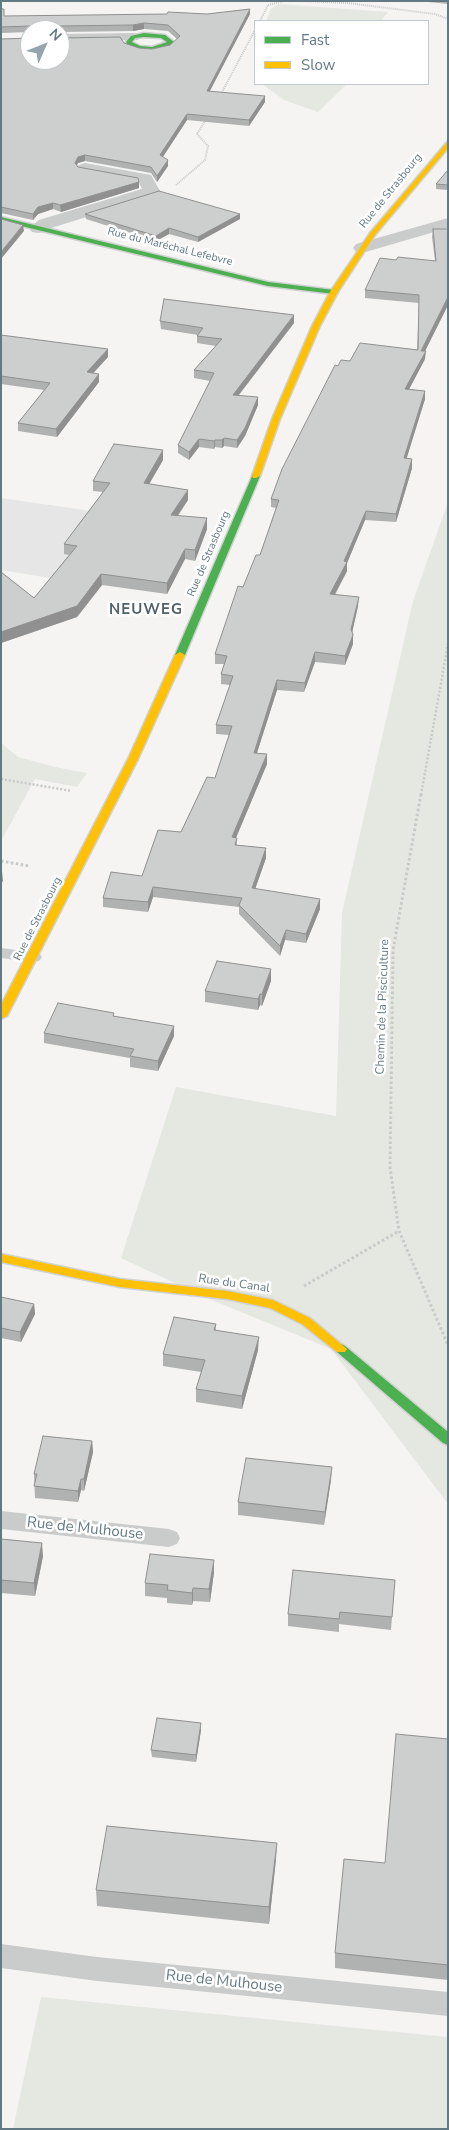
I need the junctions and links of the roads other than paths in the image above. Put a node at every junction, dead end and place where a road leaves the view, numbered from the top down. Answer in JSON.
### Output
{"nodes":[{"id":1,"x":70,"y":38,"type":"edge"},
{"id":2,"x":133,"y":38,"type":"dead end"},
{"id":3,"x":448,"y":143,"type":"edge"},
{"id":4,"x":85,"y":168,"type":"edge"},
{"id":5,"x":1,"y":219,"type":"edge"},
{"id":6,"x":448,"y":223,"type":"edge"},
{"id":7,"x":38,"y":228,"type":"junction"},
{"id":8,"x":362,"y":248,"type":"junction"},
{"id":9,"x":334,"y":292,"type":"junction"},
{"id":10,"x":1,"y":953,"type":"edge"},
{"id":11,"x":33,"y":958,"type":"junction"},
{"id":12,"x":1,"y":1016,"type":"edge"},
{"id":13,"x":1,"y":1258,"type":"edge"},
{"id":14,"x":448,"y":1440,"type":"edge"},
{"id":15,"x":1,"y":1520,"type":"edge"},
{"id":16,"x":169,"y":1538,"type":"dead end"},
{"id":17,"x":1,"y":1956,"type":"edge"},
{"id":18,"x":448,"y":2004,"type":"edge"}],
"edges":[{"from":1,"to":2,"type":"street"},
{"from":3,"to":8,"type":"main road","name":"Rue de Strasbourg"},
{"from":4,"to":7,"type":"street"},
{"from":5,"to":7,"type":"main road","name":"Rue du Maréchal Lefebvre"},
{"from":6,"to":8,"type":"street"},
{"from":7,"to":9,"type":"main road","name":"Rue du Maréchal Lefebvre"},
{"from":8,"to":9,"type":"main road","name":"Rue de Strasbourg"},
{"from":9,"to":11,"type":"main road","name":"Rue de Strasbourg"},
{"from":10,"to":11,"type":"lane"},
{"from":11,"to":12,"type":"main road","name":"Rue de Strasbourg"},
{"from":13,"to":14,"type":"main road","name":"Rue du Canal"},
{"from":15,"to":16,"type":"lane","name":"Rue de Mulhouse"},
{"from":17,"to":18,"type":"lane","name":"Rue de Mulhouse"}]}
